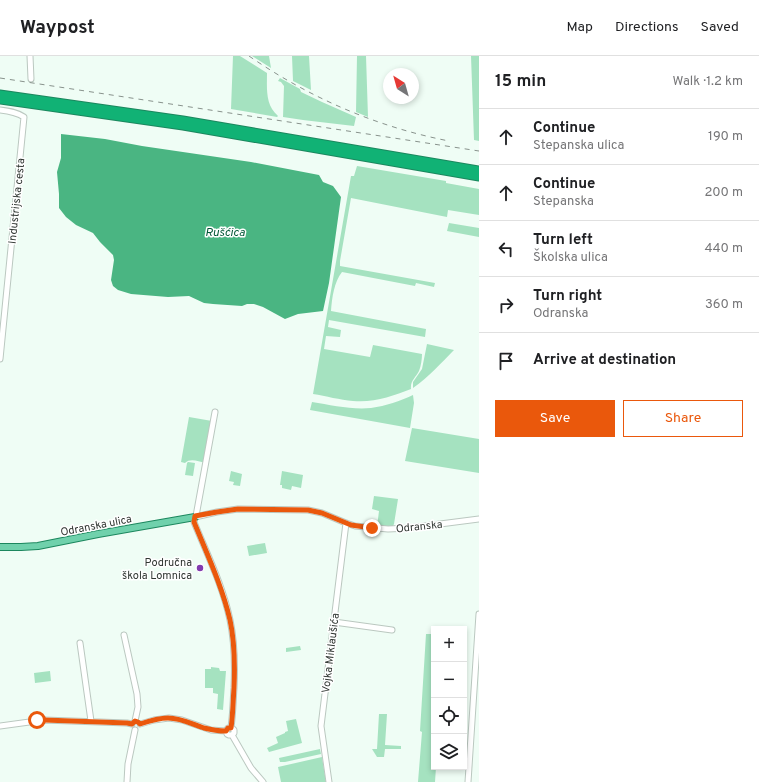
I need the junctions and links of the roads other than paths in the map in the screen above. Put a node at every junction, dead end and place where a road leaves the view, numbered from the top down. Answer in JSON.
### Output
{"nodes":[{"id":1,"x":30,"y":56,"type":"edge"},
{"id":2,"x":31,"y":80,"type":"dead end"},
{"id":3,"x":0,"y":94,"type":"edge"},
{"id":4,"x":0,"y":100,"type":"edge"},
{"id":5,"x":0,"y":110,"type":"edge"},
{"id":6,"x":479,"y":170,"type":"edge"},
{"id":7,"x":479,"y":177,"type":"edge"},
{"id":8,"x":0,"y":359,"type":"edge"},
{"id":9,"x":215,"y":412,"type":"dead end"},
{"id":10,"x":195,"y":516,"type":"junction"},
{"id":11,"x":479,"y":519,"type":"edge"},
{"id":12,"x":346,"y":523,"type":"junction"},
{"id":13,"x":0,"y":546,"type":"edge"},
{"id":14,"x":479,"y":614,"type":"edge"},
{"id":15,"x":334,"y":622,"type":"junction"},
{"id":16,"x":392,"y":630,"type":"dead end"},
{"id":17,"x":124,"y":635,"type":"dead end"},
{"id":18,"x":80,"y":642,"type":"dead end"},
{"id":19,"x":91,"y":721,"type":"junction"},
{"id":20,"x":136,"y":723,"type":"junction"},
{"id":21,"x":0,"y":726,"type":"edge"},
{"id":22,"x":229,"y":729,"type":"junction"},
{"id":23,"x":127,"y":782,"type":"edge"},
{"id":24,"x":263,"y":782,"type":"edge"},
{"id":25,"x":329,"y":782,"type":"edge"},
{"id":26,"x":468,"y":782,"type":"edge"}],
"edges":[{"from":1,"to":2,"type":"street"},
{"from":3,"to":6,"type":"highway"},
{"from":4,"to":7,"type":"highway"},
{"from":5,"to":8,"type":"street","name":"Industrijska cesta"},
{"from":9,"to":10,"type":"street"},
{"from":10,"to":12,"type":"street","name":"Odranska"},
{"from":10,"to":13,"type":"main road","name":"Odranska ulica"},
{"from":10,"to":22,"type":"street"},
{"from":11,"to":12,"type":"street","name":"Odranska"},
{"from":12,"to":15,"type":"street","name":"Vojka Miklaušića"},
{"from":14,"to":26,"type":"street"},
{"from":15,"to":16,"type":"street"},
{"from":15,"to":25,"type":"street","name":"Vojka Miklaušića"},
{"from":17,"to":20,"type":"street"},
{"from":18,"to":19,"type":"street"},
{"from":19,"to":20,"type":"street"},
{"from":19,"to":21,"type":"street"},
{"from":20,"to":22,"type":"street"},
{"from":20,"to":23,"type":"street"},
{"from":22,"to":24,"type":"street"}]}
